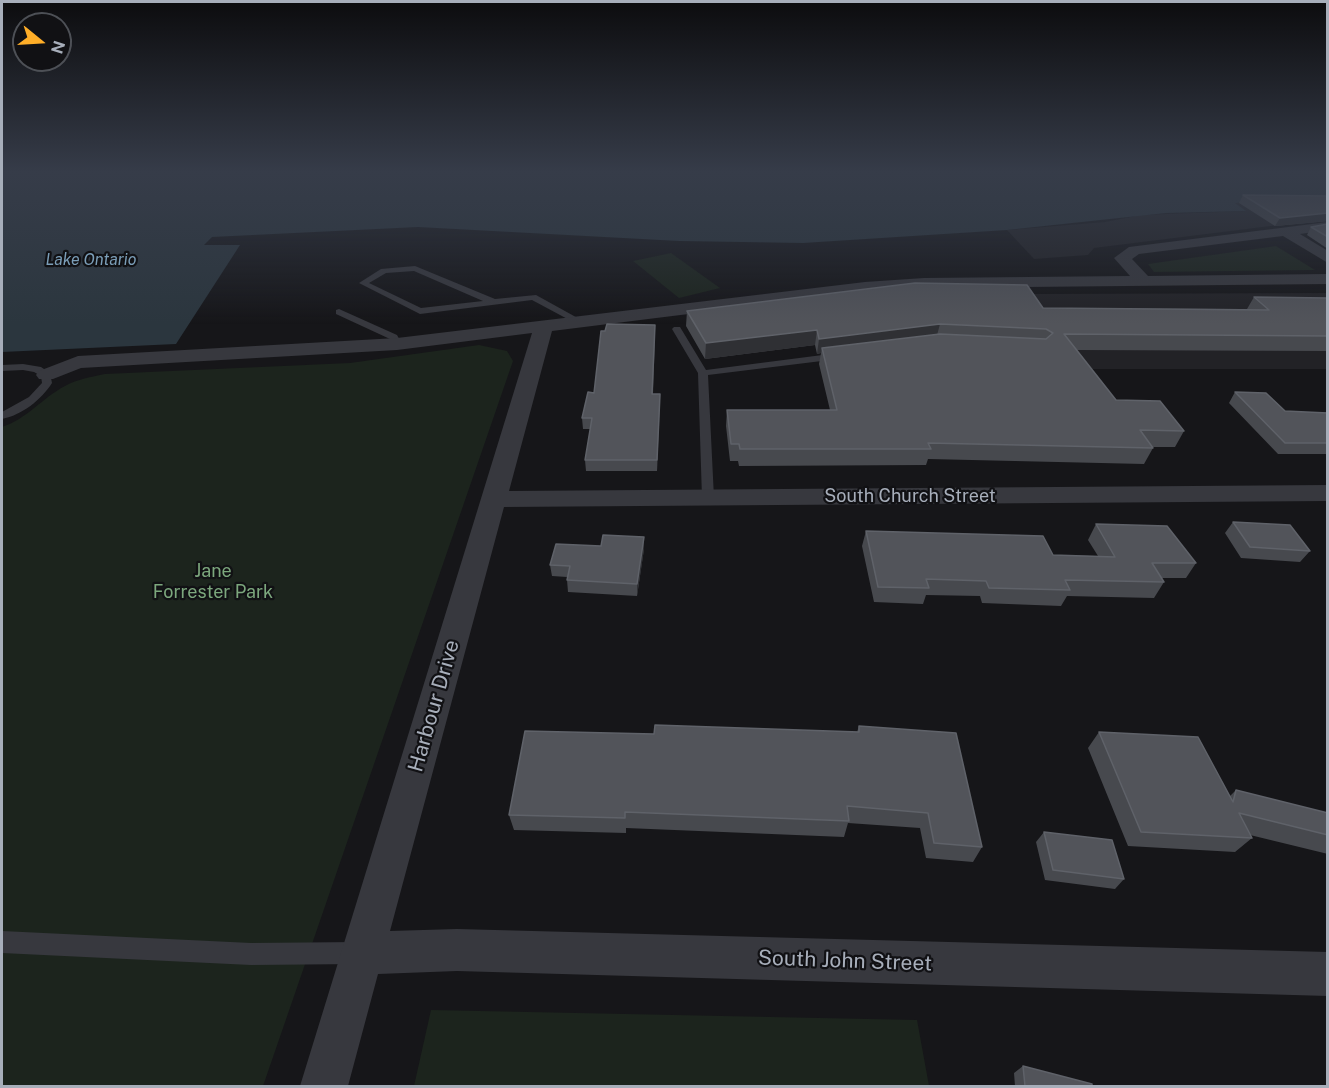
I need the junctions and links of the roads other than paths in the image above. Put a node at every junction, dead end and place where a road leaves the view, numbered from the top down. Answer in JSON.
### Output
{"nodes":[{"id":1,"x":1328,"y":226,"type":"edge"},
{"id":2,"x":1285,"y":231,"type":"junction"},
{"id":3,"x":1328,"y":258,"type":"edge"},
{"id":4,"x":1142,"y":279,"type":"junction"},
{"id":5,"x":1328,"y":279,"type":"edge"},
{"id":6,"x":494,"y":302,"type":"junction"},
{"id":7,"x":339,"y":312,"type":"dead end"},
{"id":8,"x":578,"y":321,"type":"junction"},
{"id":9,"x":544,"y":325,"type":"junction"},
{"id":10,"x":677,"y":329,"type":"dead end"},
{"id":11,"x":397,"y":344,"type":"junction"},
{"id":12,"x":855,"y":354,"type":"edge"},
{"id":13,"x":2,"y":368,"type":"edge"},
{"id":14,"x":703,"y":373,"type":"junction"},
{"id":15,"x":46,"y":375,"type":"junction"},
{"id":16,"x":2,"y":416,"type":"edge"},
{"id":17,"x":1328,"y":493,"type":"edge"},
{"id":18,"x":708,"y":498,"type":"junction"},
{"id":19,"x":493,"y":499,"type":"junction"},
{"id":20,"x":2,"y":942,"type":"edge"},
{"id":21,"x":363,"y":953,"type":"junction"},
{"id":22,"x":1328,"y":974,"type":"edge"},
{"id":23,"x":324,"y":1086,"type":"edge"}],
"edges":[{"from":1,"to":2,"type":"street"},
{"from":2,"to":3,"type":"street"},
{"from":2,"to":4,"type":"street"},
{"from":4,"to":5,"type":"street"},
{"from":4,"to":8,"type":"street"},
{"from":6,"to":6,"type":"lane"},
{"from":6,"to":8,"type":"lane"},
{"from":7,"to":11,"type":"lane"},
{"from":8,"to":9,"type":"street"},
{"from":9,"to":11,"type":"street"},
{"from":9,"to":19,"type":"street","name":"Harbour Drive"},
{"from":10,"to":14,"type":"lane"},
{"from":11,"to":15,"type":"street"},
{"from":12,"to":14,"type":"lane"},
{"from":13,"to":15,"type":"lane"},
{"from":14,"to":18,"type":"lane"},
{"from":15,"to":16,"type":"lane"},
{"from":17,"to":18,"type":"street","name":"South Church Street"},
{"from":18,"to":19,"type":"street","name":"South Church Street"},
{"from":19,"to":21,"type":"street","name":"Harbour Drive"},
{"from":20,"to":21,"type":"lane"},
{"from":21,"to":22,"type":"street","name":"South John Street"},
{"from":21,"to":23,"type":"street","name":"Harbour Drive"}]}
